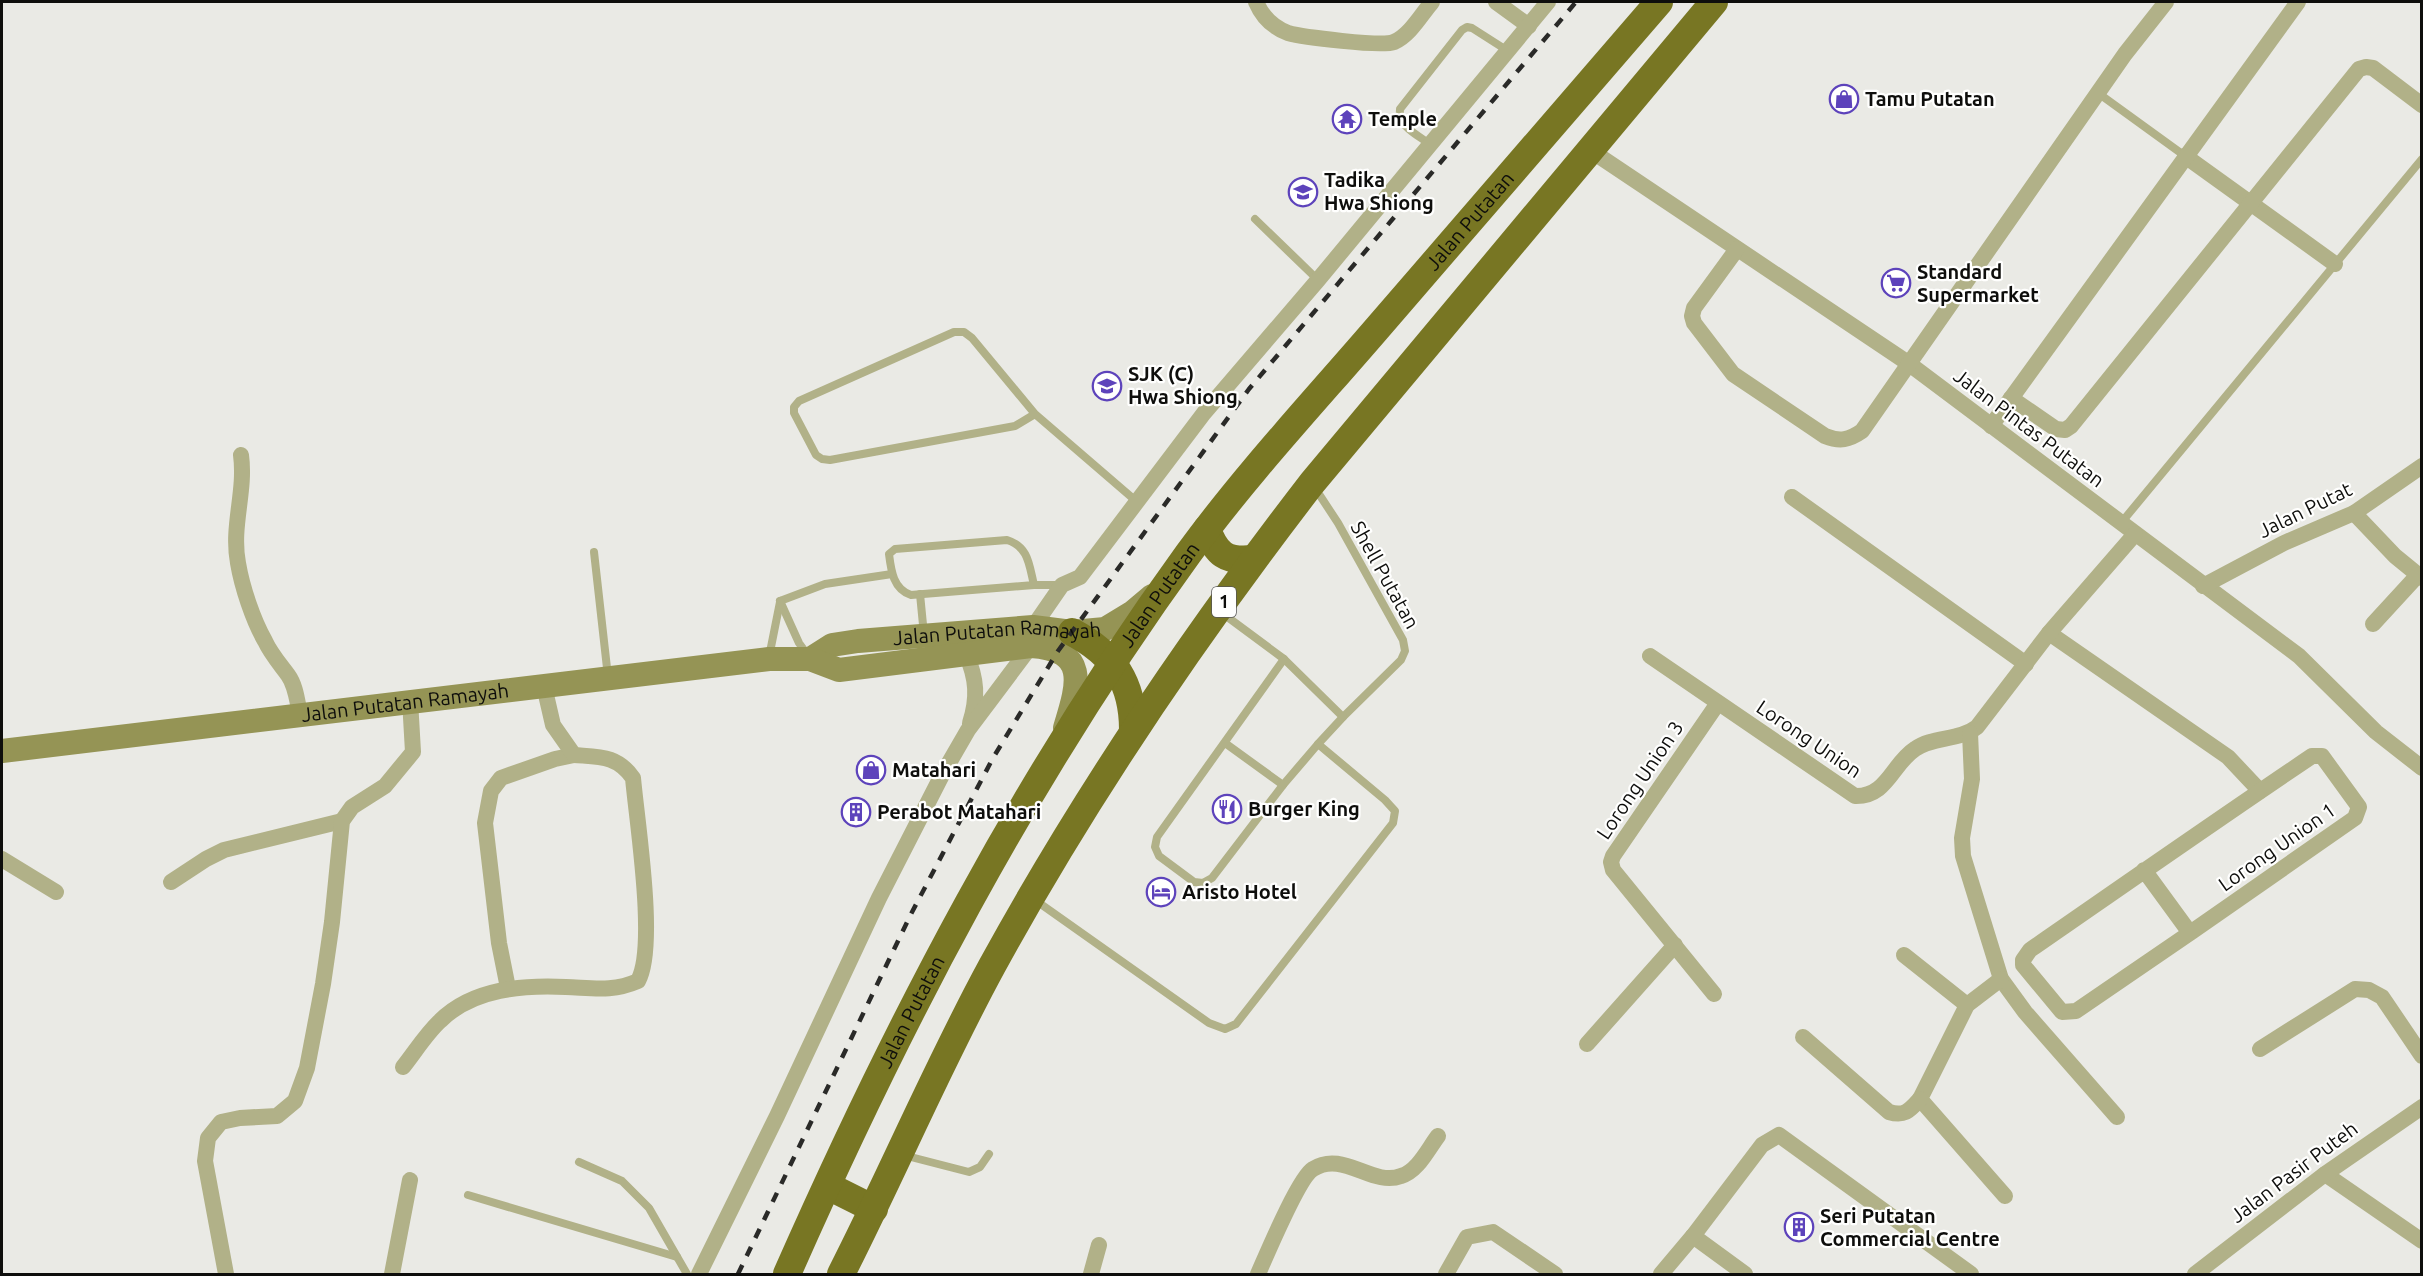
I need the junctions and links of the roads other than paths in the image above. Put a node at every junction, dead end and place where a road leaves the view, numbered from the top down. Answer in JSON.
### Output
{"nodes":[{"id":1,"x":1256,"y":2,"type":"edge"},
{"id":2,"x":1432,"y":2,"type":"edge"},
{"id":3,"x":1496,"y":2,"type":"edge"},
{"id":4,"x":1548,"y":2,"type":"edge"},
{"id":5,"x":1659,"y":2,"type":"edge"},
{"id":6,"x":1714,"y":2,"type":"edge"},
{"id":7,"x":2166,"y":2,"type":"edge"},
{"id":8,"x":2298,"y":2,"type":"edge"},
{"id":9,"x":1529,"y":26,"type":"junction"},
{"id":10,"x":1508,"y":51,"type":"junction"},
{"id":11,"x":2098,"y":93,"type":"junction"},
{"id":12,"x":2421,"y":105,"type":"edge"},
{"id":13,"x":1431,"y":145,"type":"junction"},
{"id":14,"x":1590,"y":150,"type":"junction"},
{"id":15,"x":2185,"y":156,"type":"junction"},
{"id":16,"x":2421,"y":159,"type":"edge"},
{"id":17,"x":2251,"y":204,"type":"junction"},
{"id":18,"x":1255,"y":219,"type":"dead end"},
{"id":19,"x":1737,"y":249,"type":"junction"},
{"id":20,"x":2335,"y":264,"type":"junction"},
{"id":21,"x":1318,"y":280,"type":"junction"},
{"id":22,"x":1908,"y":363,"type":"junction"},
{"id":23,"x":2011,"y":398,"type":"junction"},
{"id":24,"x":1035,"y":414,"type":"junction"},
{"id":25,"x":1991,"y":426,"type":"junction"},
{"id":26,"x":241,"y":455,"type":"dead end"},
{"id":27,"x":2421,"y":466,"type":"edge"},
{"id":28,"x":1312,"y":483,"type":"junction"},
{"id":29,"x":1792,"y":497,"type":"dead end"},
{"id":30,"x":1137,"y":501,"type":"junction"},
{"id":31,"x":2354,"y":513,"type":"junction"},
{"id":32,"x":2121,"y":523,"type":"junction"},
{"id":33,"x":1207,"y":529,"type":"junction"},
{"id":34,"x":2135,"y":534,"type":"junction"},
{"id":35,"x":594,"y":552,"type":"dead end"},
{"id":36,"x":1253,"y":559,"type":"junction"},
{"id":37,"x":892,"y":574,"type":"junction"},
{"id":38,"x":2420,"y":576,"type":"edge"},
{"id":39,"x":1170,"y":580,"type":"junction"},
{"id":40,"x":1034,"y":585,"type":"junction"},
{"id":41,"x":1062,"y":585,"type":"junction"},
{"id":42,"x":2203,"y":586,"type":"junction"},
{"id":43,"x":920,"y":594,"type":"junction"},
{"id":44,"x":780,"y":601,"type":"junction"},
{"id":45,"x":1218,"y":610,"type":"junction"},
{"id":46,"x":2373,"y":624,"type":"dead end"},
{"id":47,"x":1072,"y":632,"type":"junction"},
{"id":48,"x":2049,"y":633,"type":"junction"},
{"id":49,"x":924,"y":636,"type":"junction"},
{"id":50,"x":1032,"y":636,"type":"junction"},
{"id":51,"x":966,"y":654,"type":"junction"},
{"id":52,"x":1650,"y":656,"type":"dead end"},
{"id":53,"x":769,"y":658,"type":"junction"},
{"id":54,"x":810,"y":659,"type":"junction"},
{"id":55,"x":1284,"y":659,"type":"junction"},
{"id":56,"x":1114,"y":663,"type":"junction"},
{"id":57,"x":2026,"y":664,"type":"junction"},
{"id":58,"x":608,"y":677,"type":"junction"},
{"id":59,"x":544,"y":686,"type":"junction"},
{"id":60,"x":410,"y":700,"type":"junction"},
{"id":61,"x":1718,"y":703,"type":"junction"},
{"id":62,"x":300,"y":714,"type":"junction"},
{"id":63,"x":1343,"y":717,"type":"junction"},
{"id":64,"x":968,"y":730,"type":"junction"},
{"id":65,"x":1133,"y":730,"type":"junction"},
{"id":66,"x":1970,"y":733,"type":"junction"},
{"id":67,"x":1061,"y":742,"type":"junction"},
{"id":68,"x":1225,"y":743,"type":"junction"},
{"id":69,"x":1318,"y":744,"type":"junction"},
{"id":70,"x":2,"y":751,"type":"edge"},
{"id":71,"x":574,"y":755,"type":"junction"},
{"id":72,"x":2421,"y":768,"type":"edge"},
{"id":73,"x":1283,"y":784,"type":"junction"},
{"id":74,"x":2259,"y":791,"type":"junction"},
{"id":75,"x":342,"y":821,"type":"junction"},
{"id":76,"x":2,"y":859,"type":"edge"},
{"id":77,"x":2144,"y":870,"type":"junction"},
{"id":78,"x":171,"y":882,"type":"dead end"},
{"id":79,"x":56,"y":892,"type":"dead end"},
{"id":80,"x":1032,"y":898,"type":"junction"},
{"id":81,"x":2190,"y":933,"type":"junction"},
{"id":82,"x":1675,"y":945,"type":"junction"},
{"id":83,"x":1904,"y":955,"type":"dead end"},
{"id":84,"x":2001,"y":979,"type":"junction"},
{"id":85,"x":508,"y":988,"type":"junction"},
{"id":86,"x":1714,"y":994,"type":"dead end"},
{"id":87,"x":1967,"y":1005,"type":"junction"},
{"id":88,"x":1803,"y":1037,"type":"dead end"},
{"id":89,"x":1587,"y":1044,"type":"dead end"},
{"id":90,"x":2260,"y":1049,"type":"dead end"},
{"id":91,"x":2421,"y":1056,"type":"edge"},
{"id":92,"x":403,"y":1067,"type":"dead end"},
{"id":93,"x":1920,"y":1099,"type":"junction"},
{"id":94,"x":2421,"y":1107,"type":"edge"},
{"id":95,"x":2117,"y":1117,"type":"dead end"},
{"id":96,"x":1438,"y":1136,"type":"dead end"},
{"id":97,"x":899,"y":1154,"type":"junction"},
{"id":98,"x":988,"y":1154,"type":"dead end"},
{"id":99,"x":579,"y":1162,"type":"dead end"},
{"id":100,"x":2325,"y":1174,"type":"junction"},
{"id":101,"x":410,"y":1180,"type":"dead end"},
{"id":102,"x":828,"y":1186,"type":"junction"},
{"id":103,"x":468,"y":1195,"type":"dead end"},
{"id":104,"x":2005,"y":1196,"type":"dead end"},
{"id":105,"x":874,"y":1209,"type":"junction"},
{"id":106,"x":1693,"y":1236,"type":"junction"},
{"id":107,"x":2421,"y":1241,"type":"edge"},
{"id":108,"x":1099,"y":1245,"type":"dead end"},
{"id":109,"x":677,"y":1257,"type":"junction"},
{"id":110,"x":226,"y":1275,"type":"edge"},
{"id":111,"x":392,"y":1275,"type":"edge"},
{"id":112,"x":687,"y":1275,"type":"edge"},
{"id":113,"x":699,"y":1275,"type":"edge"},
{"id":114,"x":787,"y":1275,"type":"edge"},
{"id":115,"x":841,"y":1275,"type":"edge"},
{"id":116,"x":1091,"y":1275,"type":"edge"},
{"id":117,"x":1258,"y":1275,"type":"edge"},
{"id":118,"x":1446,"y":1275,"type":"edge"},
{"id":119,"x":1556,"y":1275,"type":"edge"},
{"id":120,"x":1661,"y":1275,"type":"edge"},
{"id":121,"x":1745,"y":1275,"type":"edge"},
{"id":122,"x":1971,"y":1275,"type":"edge"},
{"id":123,"x":2195,"y":1275,"type":"edge"}],
"edges":[{"from":1,"to":2,"type":"street"},
{"from":3,"to":9,"type":"street"},
{"from":4,"to":9,"type":"street"},
{"from":5,"to":33,"type":"highway","name":"Jalan Putatan"},
{"from":6,"to":14,"type":"highway","number":"1"},
{"from":7,"to":11,"type":"street"},
{"from":8,"to":15,"type":"street"},
{"from":9,"to":10,"type":"street"},
{"from":10,"to":13,"type":"street"},
{"from":10,"to":13,"type":"lane"},
{"from":11,"to":15,"type":"lane"},
{"from":11,"to":22,"type":"street"},
{"from":12,"to":17,"type":"street"},
{"from":13,"to":21,"type":"street"},
{"from":14,"to":19,"type":"street","name":"Jalan Pintas Putatan"},
{"from":14,"to":28,"type":"highway","number":"1"},
{"from":15,"to":17,"type":"street"},
{"from":15,"to":23,"type":"street"},
{"from":16,"to":20,"type":"lane"},
{"from":17,"to":20,"type":"street"},
{"from":17,"to":23,"type":"street"},
{"from":18,"to":21,"type":"lane"},
{"from":19,"to":22,"type":"street","name":"Jalan Pintas Putatan"},
{"from":19,"to":22,"type":"street"},
{"from":20,"to":32,"type":"lane"},
{"from":21,"to":30,"type":"street"},
{"from":22,"to":25,"type":"street","name":"Jalan Pintas Putatan"},
{"from":23,"to":25,"type":"street"},
{"from":24,"to":24,"type":"lane"},
{"from":24,"to":30,"type":"lane"},
{"from":25,"to":32,"type":"street","name":"Jalan Pintas Putatan"},
{"from":26,"to":62,"type":"street"},
{"from":27,"to":31,"type":"street","name":"Jalan Putat"},
{"from":28,"to":36,"type":"highway","number":"1"},
{"from":28,"to":63,"type":"lane","name":"Shell Putatan"},
{"from":29,"to":57,"type":"street"},
{"from":30,"to":41,"type":"street"},
{"from":31,"to":38,"type":"street"},
{"from":31,"to":42,"type":"street","name":"Jalan Putat"},
{"from":32,"to":34,"type":"street","name":"Jalan Pintas Putatan"},
{"from":33,"to":36,"type":"highway"},
{"from":33,"to":39,"type":"highway","name":"Jalan Putatan"},
{"from":34,"to":42,"type":"street","name":"Jalan Pintas Putatan"},
{"from":34,"to":48,"type":"street"},
{"from":35,"to":58,"type":"lane"},
{"from":36,"to":45,"type":"highway","number":"1"},
{"from":37,"to":40,"type":"lane"},
{"from":37,"to":43,"type":"lane"},
{"from":37,"to":44,"type":"lane"},
{"from":38,"to":46,"type":"street"},
{"from":39,"to":47,"type":"main road","name":"Jalan Putatan Ramayah"},
{"from":39,"to":56,"type":"highway","name":"Jalan Putatan"},
{"from":40,"to":41,"type":"lane"},
{"from":40,"to":43,"type":"lane"},
{"from":41,"to":50,"type":"street"},
{"from":42,"to":72,"type":"street","name":"Jalan Pintas Putatan"},
{"from":43,"to":49,"type":"lane"},
{"from":44,"to":53,"type":"lane"},
{"from":44,"to":54,"type":"lane"},
{"from":45,"to":55,"type":"lane"},
{"from":45,"to":65,"type":"highway","number":"1"},
{"from":47,"to":50,"type":"main road","name":"Jalan Putatan Ramayah"},
{"from":47,"to":56,"type":"highway"},
{"from":48,"to":57,"type":"street"},
{"from":48,"to":74,"type":"street"},
{"from":49,"to":50,"type":"main road","name":"Jalan Putatan Ramayah"},
{"from":49,"to":54,"type":"main road","name":"Jalan Putatan Ramayah"},
{"from":50,"to":51,"type":"main road","name":"Jalan Putatan Ramayah"},
{"from":50,"to":64,"type":"street"},
{"from":50,"to":67,"type":"main road","name":"Jalan Putatan Ramayah"},
{"from":51,"to":54,"type":"main road","name":"Jalan Putatan Ramayah"},
{"from":51,"to":64,"type":"street"},
{"from":52,"to":61,"type":"street","name":"Lorong Union"},
{"from":53,"to":54,"type":"main road","name":"Jalan Putatan Ramayah"},
{"from":53,"to":58,"type":"main road","name":"Jalan Putatan Ramayah"},
{"from":55,"to":63,"type":"lane"},
{"from":55,"to":68,"type":"lane"},
{"from":56,"to":65,"type":"highway"},
{"from":56,"to":67,"type":"highway","name":"Jalan Putatan"},
{"from":57,"to":66,"type":"street"},
{"from":58,"to":59,"type":"main road","name":"Jalan Putatan Ramayah"},
{"from":59,"to":60,"type":"main road","name":"Jalan Putatan Ramayah"},
{"from":59,"to":71,"type":"street"},
{"from":60,"to":62,"type":"main road","name":"Jalan Putatan Ramayah"},
{"from":60,"to":75,"type":"street"},
{"from":61,"to":66,"type":"street","name":"Lorong Union"},
{"from":61,"to":82,"type":"street","name":"Lorong Union 3"},
{"from":62,"to":70,"type":"main road","name":"Jalan Putatan Ramayah"},
{"from":63,"to":69,"type":"lane"},
{"from":64,"to":113,"type":"street"},
{"from":65,"to":80,"type":"highway","number":"1"},
{"from":66,"to":84,"type":"street"},
{"from":67,"to":102,"type":"highway","name":"Jalan Putatan"},
{"from":68,"to":73,"type":"lane"},
{"from":68,"to":73,"type":"lane"},
{"from":69,"to":73,"type":"lane"},
{"from":69,"to":80,"type":"lane"},
{"from":71,"to":85,"type":"street"},
{"from":71,"to":85,"type":"street"},
{"from":74,"to":77,"type":"street","name":"Lorong Union 1"},
{"from":74,"to":81,"type":"street","name":"Lorong Union 1"},
{"from":75,"to":78,"type":"street"},
{"from":75,"to":110,"type":"street"},
{"from":76,"to":79,"type":"street"},
{"from":77,"to":81,"type":"street"},
{"from":77,"to":81,"type":"street","name":"Lorong Union 1"},
{"from":80,"to":97,"type":"highway","number":"1"},
{"from":82,"to":86,"type":"street","name":"Lorong Union 3"},
{"from":82,"to":89,"type":"street"},
{"from":83,"to":87,"type":"street"},
{"from":84,"to":87,"type":"street"},
{"from":84,"to":95,"type":"street"},
{"from":85,"to":92,"type":"street"},
{"from":87,"to":93,"type":"street"},
{"from":88,"to":93,"type":"street"},
{"from":90,"to":91,"type":"street"},
{"from":93,"to":104,"type":"street"},
{"from":94,"to":100,"type":"street","name":"Jalan Pasir Puteh"},
{"from":96,"to":117,"type":"street"},
{"from":97,"to":98,"type":"lane"},
{"from":97,"to":105,"type":"highway","number":"1"},
{"from":99,"to":109,"type":"lane"},
{"from":100,"to":107,"type":"street"},
{"from":100,"to":123,"type":"street","name":"Jalan Pasir Puteh"},
{"from":101,"to":111,"type":"street"},
{"from":102,"to":105,"type":"highway"},
{"from":102,"to":114,"type":"highway","name":"Jalan Putatan"},
{"from":103,"to":109,"type":"lane"},
{"from":105,"to":115,"type":"highway","number":"1"},
{"from":106,"to":120,"type":"street"},
{"from":106,"to":121,"type":"street"},
{"from":106,"to":122,"type":"street"},
{"from":108,"to":116,"type":"street"},
{"from":109,"to":112,"type":"lane"},
{"from":118,"to":119,"type":"street"}]}
